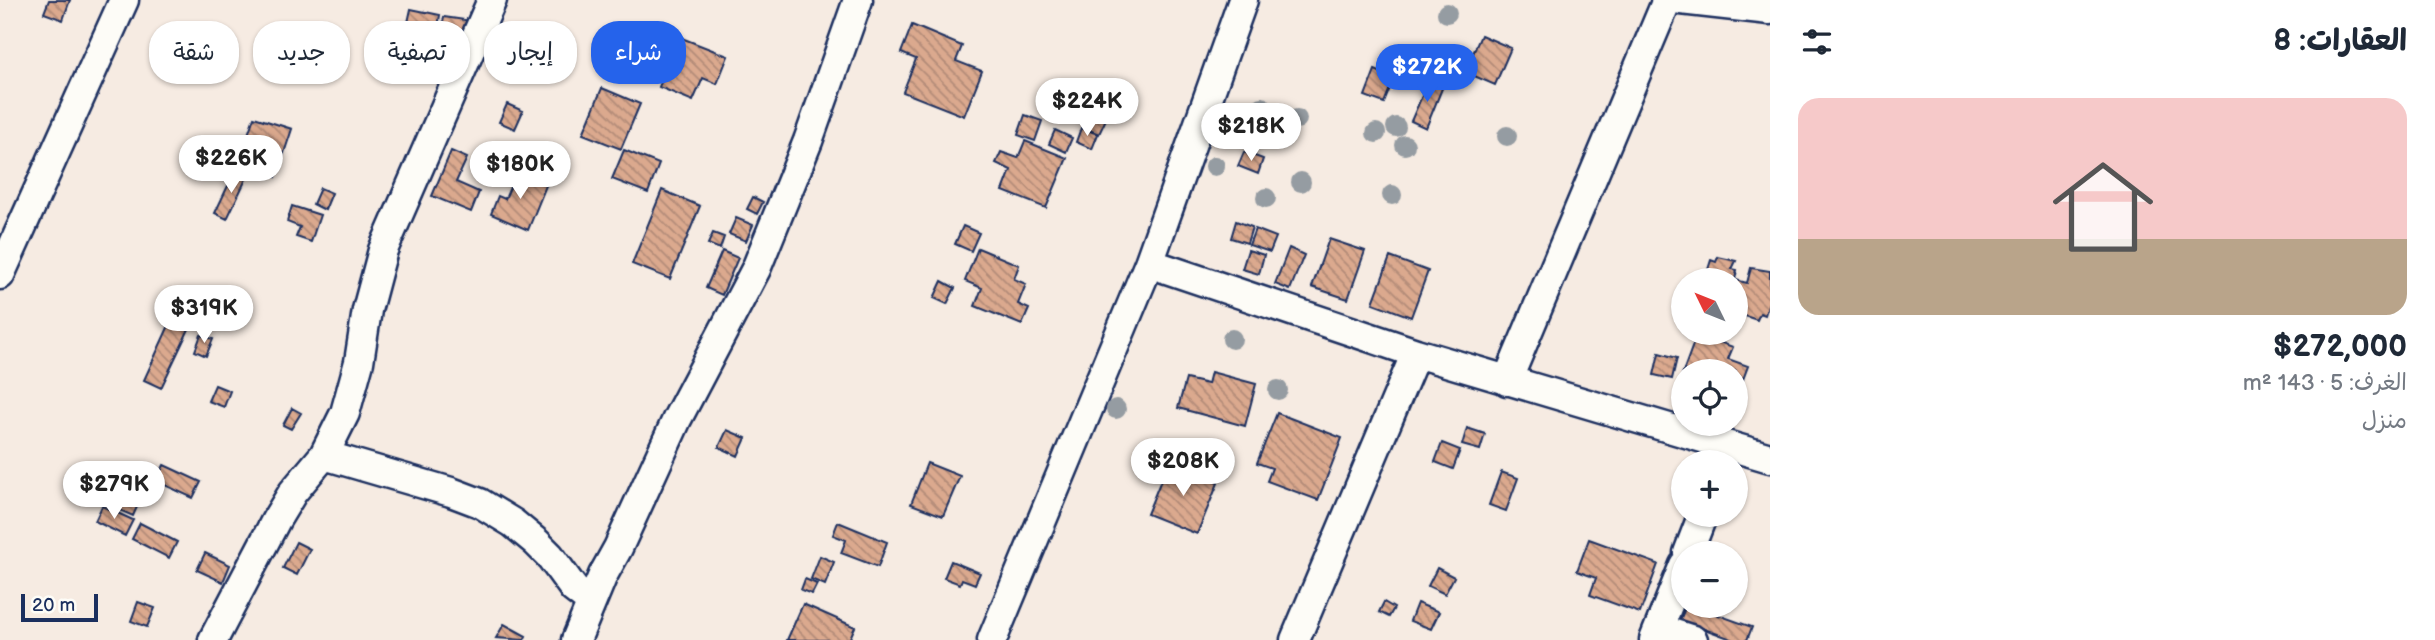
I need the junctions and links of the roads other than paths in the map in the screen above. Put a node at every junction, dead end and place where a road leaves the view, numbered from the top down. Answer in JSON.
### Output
{"nodes":[{"id":1,"x":124,"y":0,"type":"edge"},
{"id":2,"x":492,"y":0,"type":"edge"},
{"id":3,"x":858,"y":0,"type":"edge"},
{"id":4,"x":1243,"y":0,"type":"edge"},
{"id":5,"x":1667,"y":0,"type":"edge"},
{"id":6,"x":1681,"y":0,"type":"edge"},
{"id":7,"x":1770,"y":10,"type":"edge"},
{"id":8,"x":1149,"y":263,"type":"junction"},
{"id":9,"x":0,"y":275,"type":"edge"},
{"id":10,"x":1416,"y":353,"type":"junction"},
{"id":11,"x":1507,"y":381,"type":"junction"},
{"id":12,"x":1715,"y":450,"type":"edge"},
{"id":13,"x":324,"y":455,"type":"junction"},
{"id":14,"x":1748,"y":456,"type":"edge"},
{"id":15,"x":1770,"y":458,"type":"edge"},
{"id":16,"x":1671,"y":597,"type":"edge"},
{"id":17,"x":591,"y":602,"type":"junction"},
{"id":18,"x":1656,"y":634,"type":"edge"},
{"id":19,"x":213,"y":640,"type":"edge"},
{"id":20,"x":576,"y":640,"type":"edge"},
{"id":21,"x":992,"y":640,"type":"edge"},
{"id":22,"x":1296,"y":640,"type":"edge"},
{"id":23,"x":1693,"y":640,"type":"edge"}],
"edges":[{"from":1,"to":9,"type":"street"},
{"from":2,"to":13,"type":"street"},
{"from":3,"to":17,"type":"street"},
{"from":4,"to":8,"type":"street"},
{"from":5,"to":11,"type":"street"},
{"from":6,"to":7,"type":"street"},
{"from":8,"to":10,"type":"street"},
{"from":8,"to":21,"type":"street"},
{"from":10,"to":11,"type":"street"},
{"from":10,"to":22,"type":"street"},
{"from":11,"to":12,"type":"street"},
{"from":13,"to":17,"type":"street"},
{"from":13,"to":19,"type":"street"},
{"from":14,"to":15,"type":"street"},
{"from":16,"to":18,"type":"street"},
{"from":17,"to":20,"type":"street"},
{"from":18,"to":23,"type":"street"}]}
